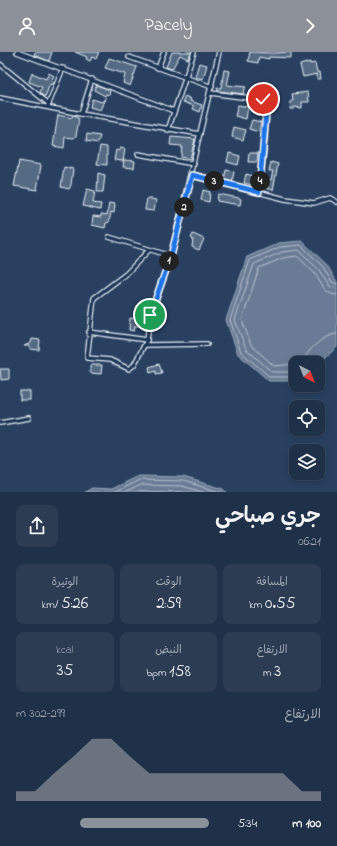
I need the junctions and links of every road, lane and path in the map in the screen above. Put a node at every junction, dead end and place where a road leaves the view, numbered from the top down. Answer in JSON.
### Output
{"nodes":[{"id":1,"x":17,"y":52,"type":"edge"},
{"id":2,"x":164,"y":52,"type":"edge"},
{"id":3,"x":194,"y":52,"type":"edge"},
{"id":4,"x":219,"y":52,"type":"edge"},
{"id":5,"x":129,"y":57,"type":"dead end"},
{"id":6,"x":0,"y":64,"type":"edge"},
{"id":7,"x":63,"y":68,"type":"junction"},
{"id":8,"x":158,"y":68,"type":"junction"},
{"id":9,"x":185,"y":77,"type":"junction"},
{"id":10,"x":92,"y":79,"type":"junction"},
{"id":11,"x":212,"y":88,"type":"junction"},
{"id":12,"x":210,"y":93,"type":"junction"},
{"id":13,"x":0,"y":98,"type":"edge"},
{"id":14,"x":48,"y":104,"type":"junction"},
{"id":15,"x":46,"y":108,"type":"junction"},
{"id":16,"x":174,"y":111,"type":"junction"},
{"id":17,"x":81,"y":114,"type":"junction"},
{"id":18,"x":168,"y":130,"type":"junction"},
{"id":19,"x":200,"y":134,"type":"junction"},
{"id":20,"x":138,"y":154,"type":"dead end"},
{"id":21,"x":194,"y":164,"type":"junction"},
{"id":22,"x":192,"y":175,"type":"junction"},
{"id":23,"x":259,"y":192,"type":"junction"},
{"id":24,"x":337,"y":202,"type":"edge"},
{"id":25,"x":109,"y":237,"type":"dead end"},
{"id":26,"x":149,"y":250,"type":"junction"},
{"id":27,"x":171,"y":256,"type":"junction"},
{"id":28,"x":89,"y":332,"type":"junction"},
{"id":29,"x":147,"y":340,"type":"junction"},
{"id":30,"x":207,"y":344,"type":"dead end"},
{"id":31,"x":145,"y":345,"type":"junction"},
{"id":32,"x":29,"y":418,"type":"dead end"},
{"id":33,"x":0,"y":423,"type":"edge"}],
"edges":[{"from":1,"to":7,"type":"street"},
{"from":2,"to":8,"type":"street"},
{"from":3,"to":9,"type":"street"},
{"from":4,"to":11,"type":"street"},
{"from":5,"to":8,"type":"street"},
{"from":6,"to":14,"type":"street"},
{"from":7,"to":10,"type":"street"},
{"from":7,"to":14,"type":"street"},
{"from":8,"to":9,"type":"street"},
{"from":9,"to":11,"type":"street"},
{"from":9,"to":16,"type":"street"},
{"from":10,"to":16,"type":"street"},
{"from":10,"to":17,"type":"street"},
{"from":11,"to":12,"type":"street"},
{"from":12,"to":19,"type":"street"},
{"from":12,"to":23,"type":"street"},
{"from":13,"to":15,"type":"street"},
{"from":14,"to":15,"type":"street"},
{"from":15,"to":17,"type":"street"},
{"from":16,"to":18,"type":"street"},
{"from":17,"to":18,"type":"street"},
{"from":18,"to":19,"type":"street"},
{"from":19,"to":21,"type":"street"},
{"from":20,"to":21,"type":"street"},
{"from":21,"to":22,"type":"street"},
{"from":22,"to":23,"type":"street"},
{"from":22,"to":27,"type":"street"},
{"from":23,"to":24,"type":"street"},
{"from":25,"to":26,"type":"street"},
{"from":26,"to":27,"type":"street"},
{"from":26,"to":28,"type":"street"},
{"from":27,"to":29,"type":"street"},
{"from":28,"to":29,"type":"street"},
{"from":28,"to":31,"type":"street"},
{"from":29,"to":31,"type":"street"},
{"from":30,"to":31,"type":"street"},
{"from":32,"to":33,"type":"street"}]}
